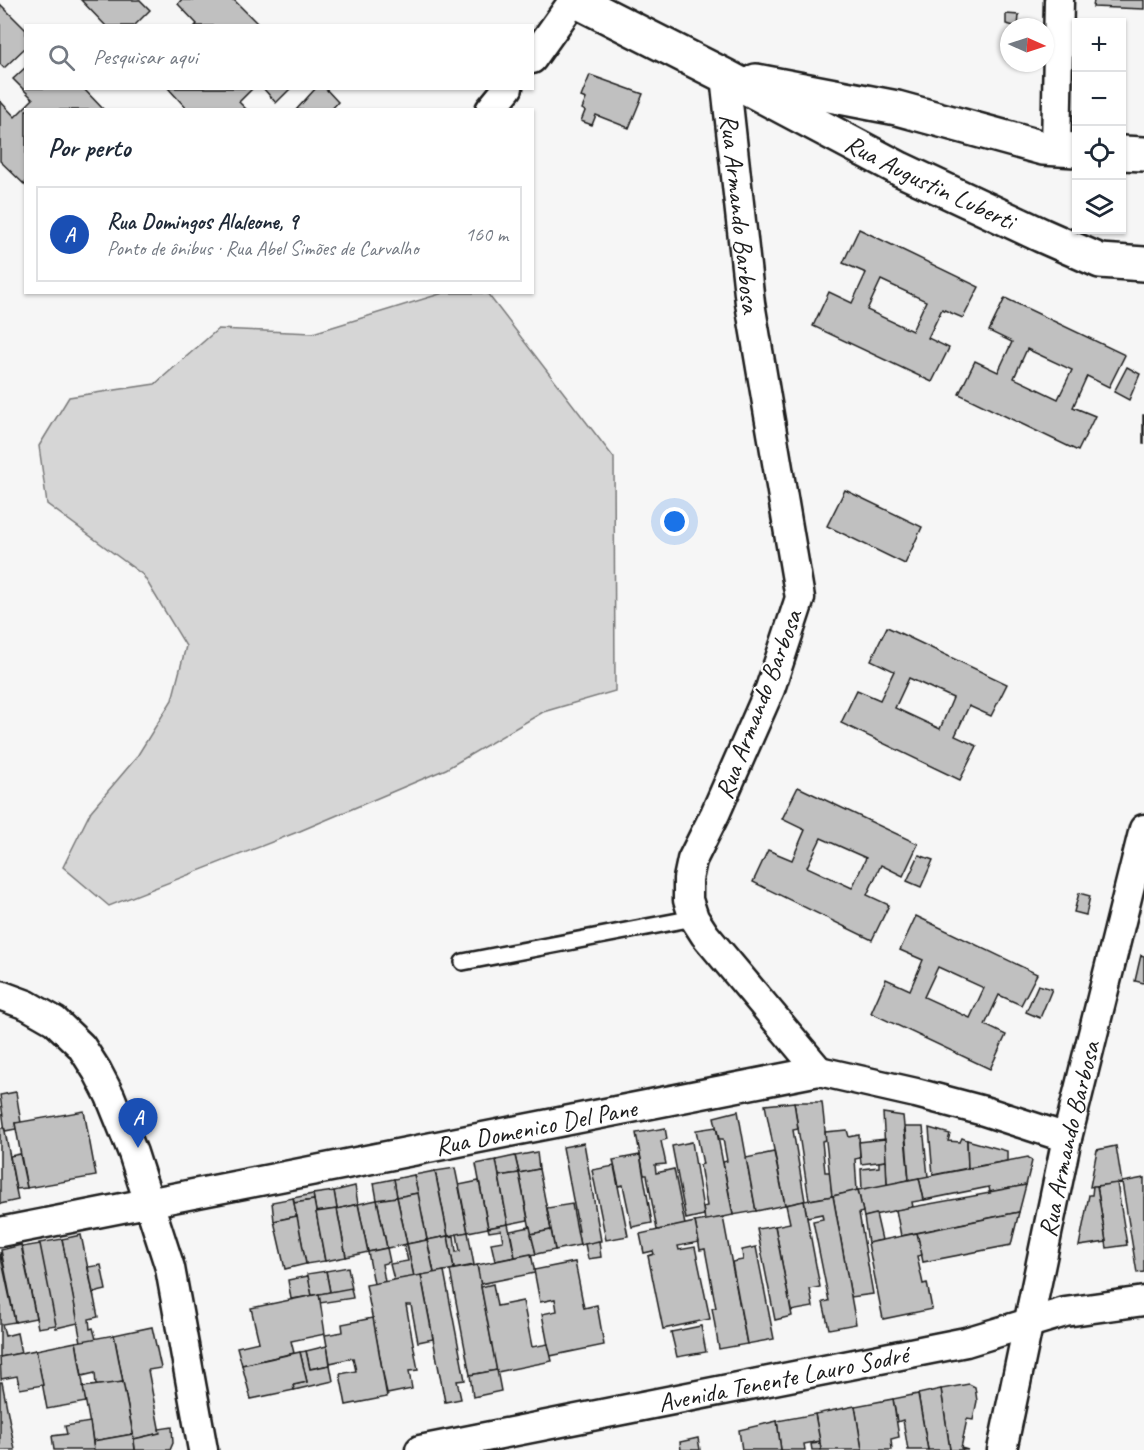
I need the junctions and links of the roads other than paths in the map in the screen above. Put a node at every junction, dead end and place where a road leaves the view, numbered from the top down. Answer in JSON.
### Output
{"nodes":[{"id":1,"x":575,"y":0,"type":"edge"},
{"id":2,"x":1059,"y":0,"type":"edge"},
{"id":3,"x":534,"y":55,"type":"edge"},
{"id":4,"x":725,"y":76,"type":"junction"},
{"id":5,"x":506,"y":90,"type":"edge"},
{"id":6,"x":492,"y":108,"type":"edge"},
{"id":7,"x":1066,"y":149,"type":"edge"},
{"id":8,"x":1126,"y":153,"type":"edge"},
{"id":9,"x":1144,"y":154,"type":"edge"},
{"id":10,"x":1144,"y":264,"type":"edge"},
{"id":11,"x":1144,"y":829,"type":"edge"},
{"id":12,"x":694,"y":918,"type":"junction"},
{"id":13,"x":463,"y":962,"type":"dead end"},
{"id":14,"x":0,"y":995,"type":"edge"},
{"id":15,"x":819,"y":1071,"type":"junction"},
{"id":16,"x":1067,"y":1138,"type":"junction"},
{"id":17,"x":150,"y":1204,"type":"junction"},
{"id":18,"x":0,"y":1232,"type":"edge"},
{"id":19,"x":1144,"y":1301,"type":"edge"},
{"id":20,"x":1028,"y":1323,"type":"junction"},
{"id":21,"x":203,"y":1450,"type":"edge"},
{"id":22,"x":420,"y":1450,"type":"edge"},
{"id":23,"x":1002,"y":1450,"type":"edge"}],
"edges":[{"from":1,"to":3,"type":"street"},
{"from":1,"to":4,"type":"street","name":"Rua Augustin Luberti"},
{"from":2,"to":7,"type":"street"},
{"from":4,"to":7,"type":"street","name":"Rua Augustin Luberti"},
{"from":4,"to":10,"type":"street","name":"Rua Augustin Luberti"},
{"from":4,"to":12,"type":"street","name":"Rua Armando Barbosa"},
{"from":5,"to":6,"type":"street"},
{"from":8,"to":9,"type":"street"},
{"from":11,"to":16,"type":"street","name":"Rua Armando Barbosa"},
{"from":12,"to":13,"type":"lane"},
{"from":12,"to":15,"type":"street","name":"Rua Armando Barbosa"},
{"from":14,"to":17,"type":"street"},
{"from":15,"to":16,"type":"street","name":"Rua Domenico Del Pane"},
{"from":15,"to":17,"type":"street","name":"Rua Domenico Del Pane"},
{"from":16,"to":20,"type":"street","name":"Rua Armando Barbosa"},
{"from":17,"to":18,"type":"street","name":"Rua Domenico Del Pane"},
{"from":17,"to":21,"type":"street"},
{"from":19,"to":20,"type":"street","name":"Avenida Tenente Lauro Sodré"},
{"from":20,"to":22,"type":"street","name":"Avenida Tenente Lauro Sodré"},
{"from":20,"to":23,"type":"street","name":"Rua Armando Barbosa"}]}
